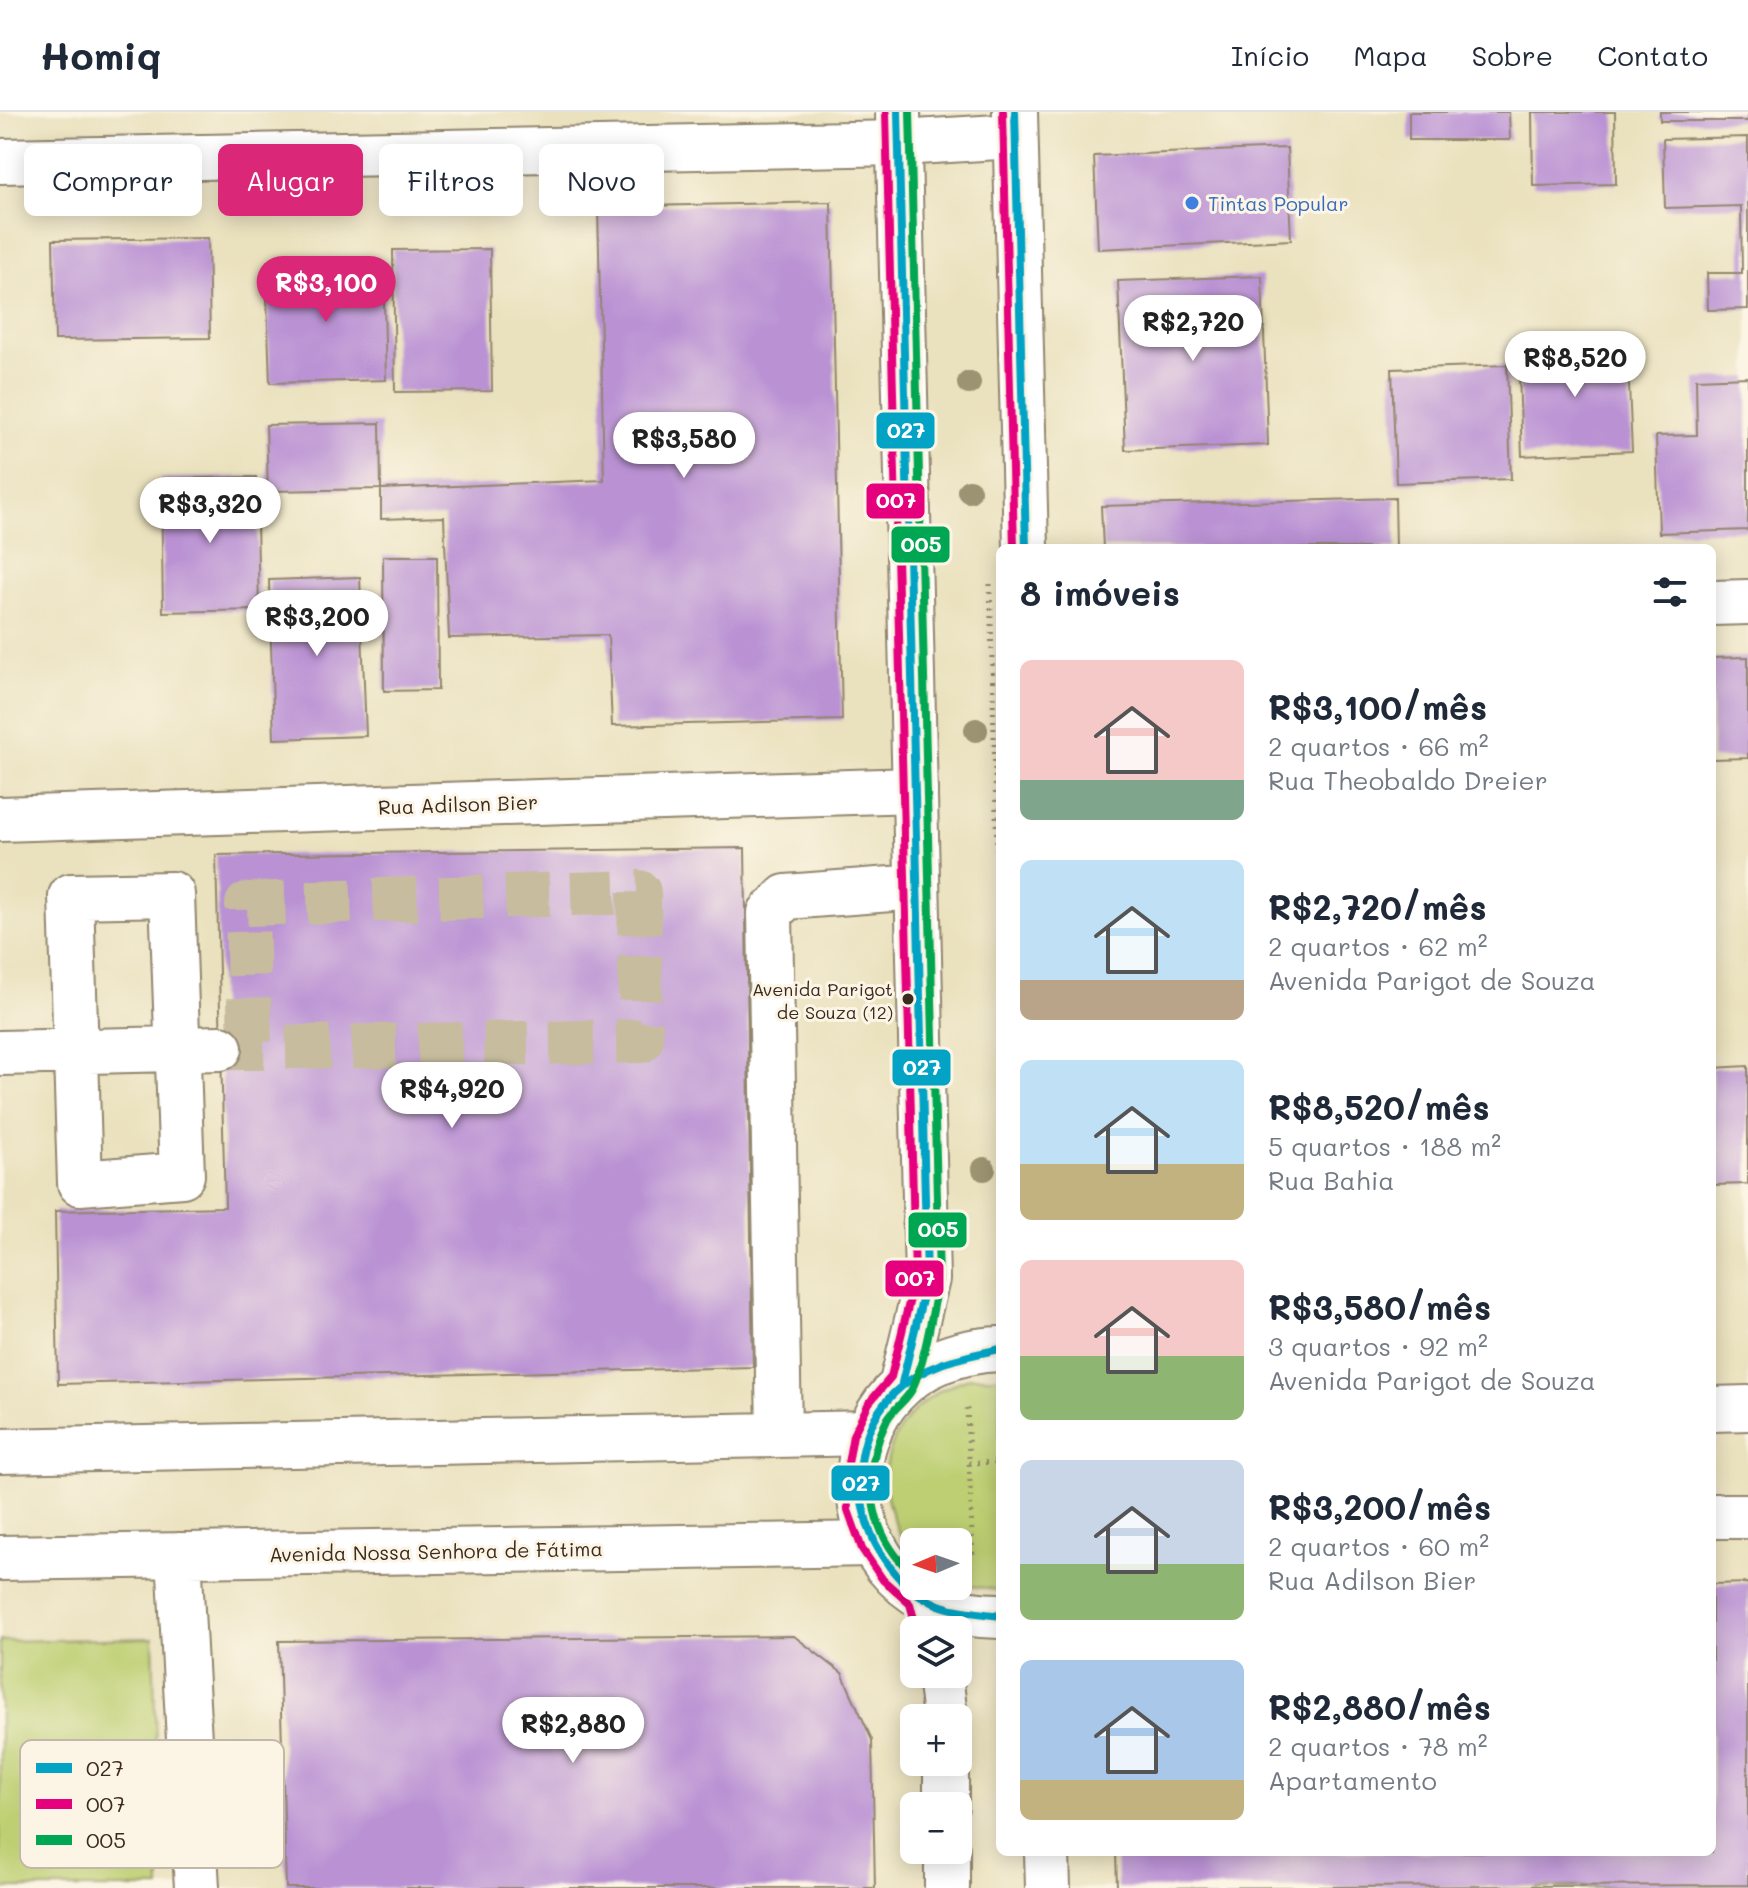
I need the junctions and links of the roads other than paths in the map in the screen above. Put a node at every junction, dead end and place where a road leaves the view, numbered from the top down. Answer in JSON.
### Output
{"nodes":[{"id":1,"x":1015,"y":124,"type":"edge"},
{"id":2,"x":899,"y":127,"type":"edge"},
{"id":3,"x":0,"y":161,"type":"edge"},
{"id":4,"x":1026,"y":544,"type":"edge"},
{"id":5,"x":1748,"y":602,"type":"edge"},
{"id":6,"x":1716,"y":603,"type":"edge"},
{"id":7,"x":915,"y":790,"type":"junction"},
{"id":8,"x":0,"y":819,"type":"edge"},
{"id":9,"x":917,"y":887,"type":"junction"},
{"id":10,"x":199,"y":1049,"type":"junction"},
{"id":11,"x":76,"y":1052,"type":"junction"},
{"id":12,"x":0,"y":1053,"type":"edge"},
{"id":13,"x":996,"y":1349,"type":"edge"},
{"id":14,"x":902,"y":1383,"type":"junction"},
{"id":15,"x":1748,"y":1408,"type":"edge"},
{"id":16,"x":1716,"y":1409,"type":"edge"},
{"id":17,"x":869,"y":1433,"type":"junction"},
{"id":18,"x":779,"y":1434,"type":"junction"},
{"id":19,"x":0,"y":1451,"type":"edge"},
{"id":20,"x":1716,"y":1516,"type":"edge"},
{"id":21,"x":1748,"y":1516,"type":"edge"},
{"id":22,"x":873,"y":1544,"type":"junction"},
{"id":23,"x":179,"y":1555,"type":"junction"},
{"id":24,"x":0,"y":1558,"type":"edge"},
{"id":25,"x":925,"y":1614,"type":"edge"},
{"id":26,"x":996,"y":1616,"type":"edge"},
{"id":27,"x":189,"y":1740,"type":"edge"},
{"id":28,"x":1047,"y":1856,"type":"edge"},
{"id":29,"x":947,"y":1864,"type":"edge"},
{"id":30,"x":196,"y":1868,"type":"edge"},
{"id":31,"x":197,"y":1888,"type":"edge"},
{"id":32,"x":947,"y":1888,"type":"edge"},
{"id":33,"x":1048,"y":1888,"type":"edge"}],
"edges":[{"from":1,"to":2,"type":"street"},
{"from":1,"to":4,"type":"street"},
{"from":2,"to":3,"type":"street"},
{"from":2,"to":7,"type":"street"},
{"from":5,"to":6,"type":"street"},
{"from":7,"to":8,"type":"street","name":"Rua Adilson Bier"},
{"from":7,"to":9,"type":"street"},
{"from":9,"to":14,"type":"street"},
{"from":9,"to":18,"type":"street"},
{"from":10,"to":11,"type":"street"},
{"from":10,"to":11,"type":"street"},
{"from":10,"to":11,"type":"street"},
{"from":11,"to":12,"type":"street"},
{"from":13,"to":14,"type":"street"},
{"from":14,"to":17,"type":"street"},
{"from":15,"to":16,"type":"street"},
{"from":17,"to":18,"type":"street"},
{"from":17,"to":22,"type":"street"},
{"from":18,"to":19,"type":"street"},
{"from":20,"to":21,"type":"street"},
{"from":22,"to":23,"type":"street","name":"Avenida Nossa Senhora de Fátima"},
{"from":22,"to":25,"type":"street"},
{"from":23,"to":24,"type":"street","name":"Avenida Nossa Senhora de Fátima"},
{"from":23,"to":27,"type":"street"},
{"from":25,"to":26,"type":"street"},
{"from":28,"to":33,"type":"street"},
{"from":29,"to":32,"type":"street"},
{"from":30,"to":31,"type":"street"}]}
